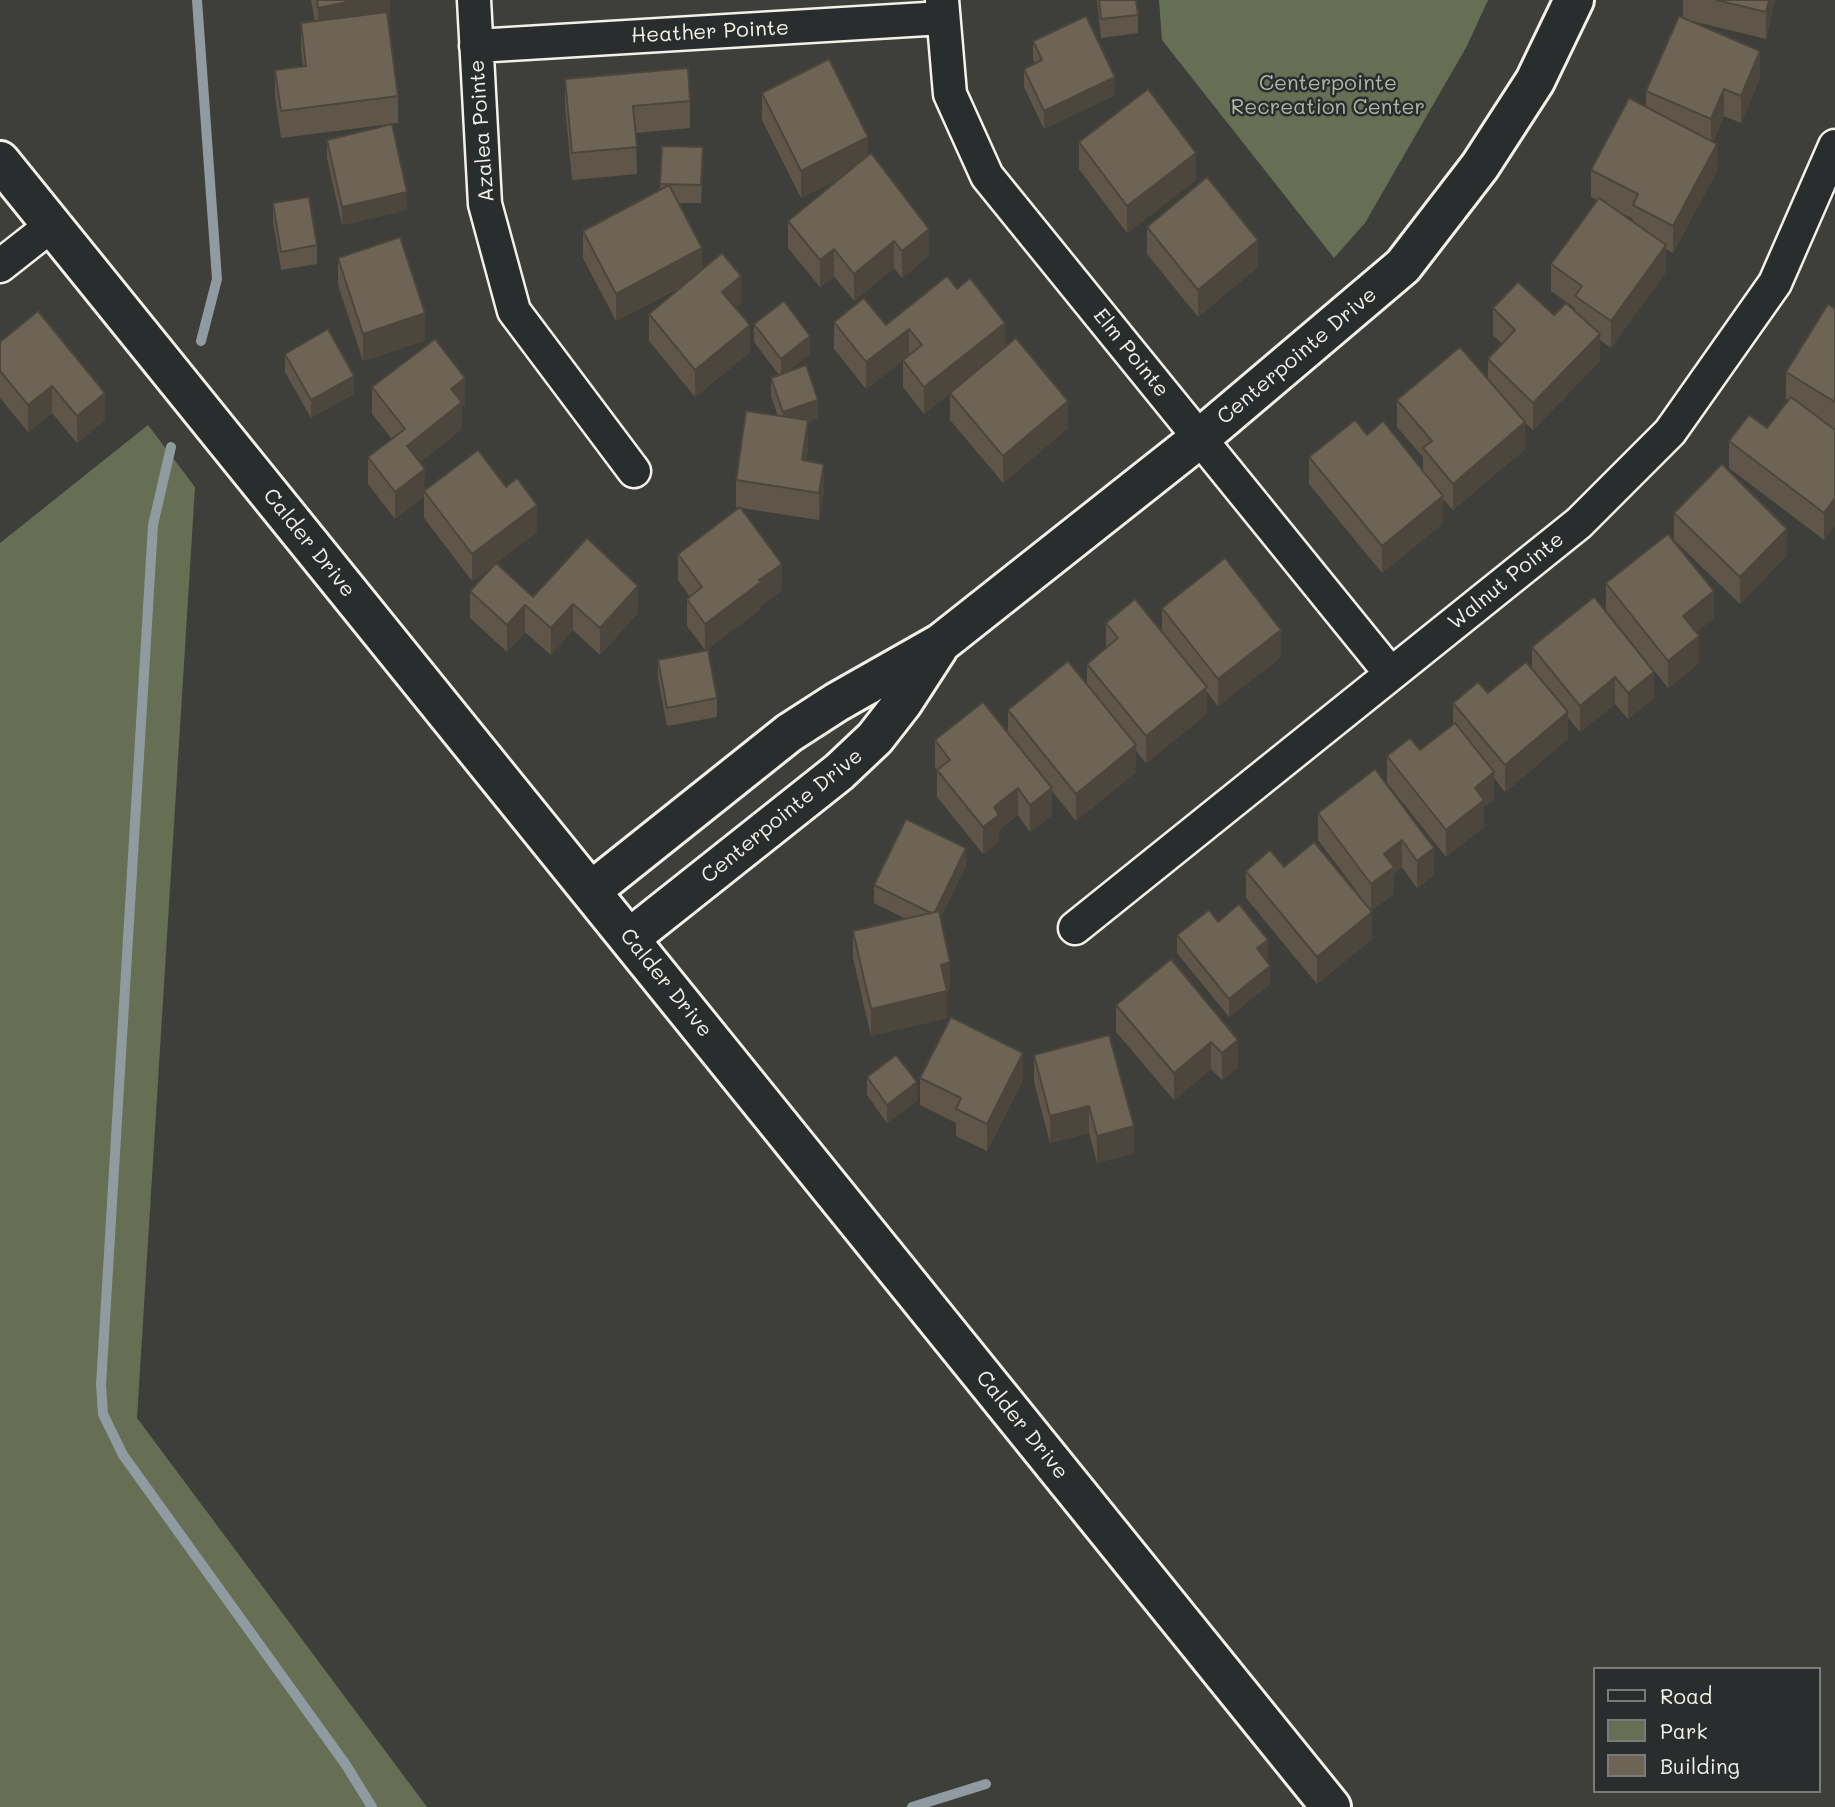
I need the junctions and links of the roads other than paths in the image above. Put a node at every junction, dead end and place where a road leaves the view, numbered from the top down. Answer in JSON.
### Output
{"nodes":[{"id":1,"x":474,"y":0,"type":"edge"},
{"id":2,"x":1574,"y":0,"type":"edge"},
{"id":3,"x":942,"y":9,"type":"edge"},
{"id":4,"x":476,"y":46,"type":"junction"},
{"id":5,"x":1835,"y":146,"type":"edge"},
{"id":6,"x":0,"y":161,"type":"edge"},
{"id":7,"x":52,"y":225,"type":"junction"},
{"id":8,"x":0,"y":266,"type":"edge"},
{"id":9,"x":1200,"y":438,"type":"junction"},
{"id":10,"x":634,"y":471,"type":"dead end"},
{"id":11,"x":941,"y":643,"type":"junction"},
{"id":12,"x":1391,"y":674,"type":"junction"},
{"id":13,"x":591,"y":891,"type":"junction"},
{"id":14,"x":1075,"y":928,"type":"dead end"},
{"id":15,"x":630,"y":938,"type":"junction"},
{"id":16,"x":1331,"y":1807,"type":"edge"}],
"edges":[{"from":1,"to":4,"type":"street","name":"Azalea Pointe"},
{"from":2,"to":9,"type":"street","name":"Centerpointe Drive"},
{"from":3,"to":4,"type":"street","name":"Heather Pointe"},
{"from":3,"to":9,"type":"street","name":"Elm Pointe"},
{"from":4,"to":10,"type":"street","name":"Azalea Pointe"},
{"from":5,"to":12,"type":"street","name":"Walnut Pointe"},
{"from":6,"to":7,"type":"street","name":"Calder Drive"},
{"from":7,"to":8,"type":"street"},
{"from":7,"to":13,"type":"street","name":"Calder Drive"},
{"from":9,"to":11,"type":"street","name":"Centerpointe Drive"},
{"from":9,"to":12,"type":"street","name":"Elm Pointe"},
{"from":11,"to":13,"type":"street","name":"Centerpointe Drive"},
{"from":11,"to":15,"type":"street","name":"Centerpointe Drive"},
{"from":12,"to":14,"type":"street","name":"Walnut Pointe"},
{"from":13,"to":15,"type":"street","name":"Calder Drive"},
{"from":15,"to":16,"type":"street","name":"Calder Drive"}]}
